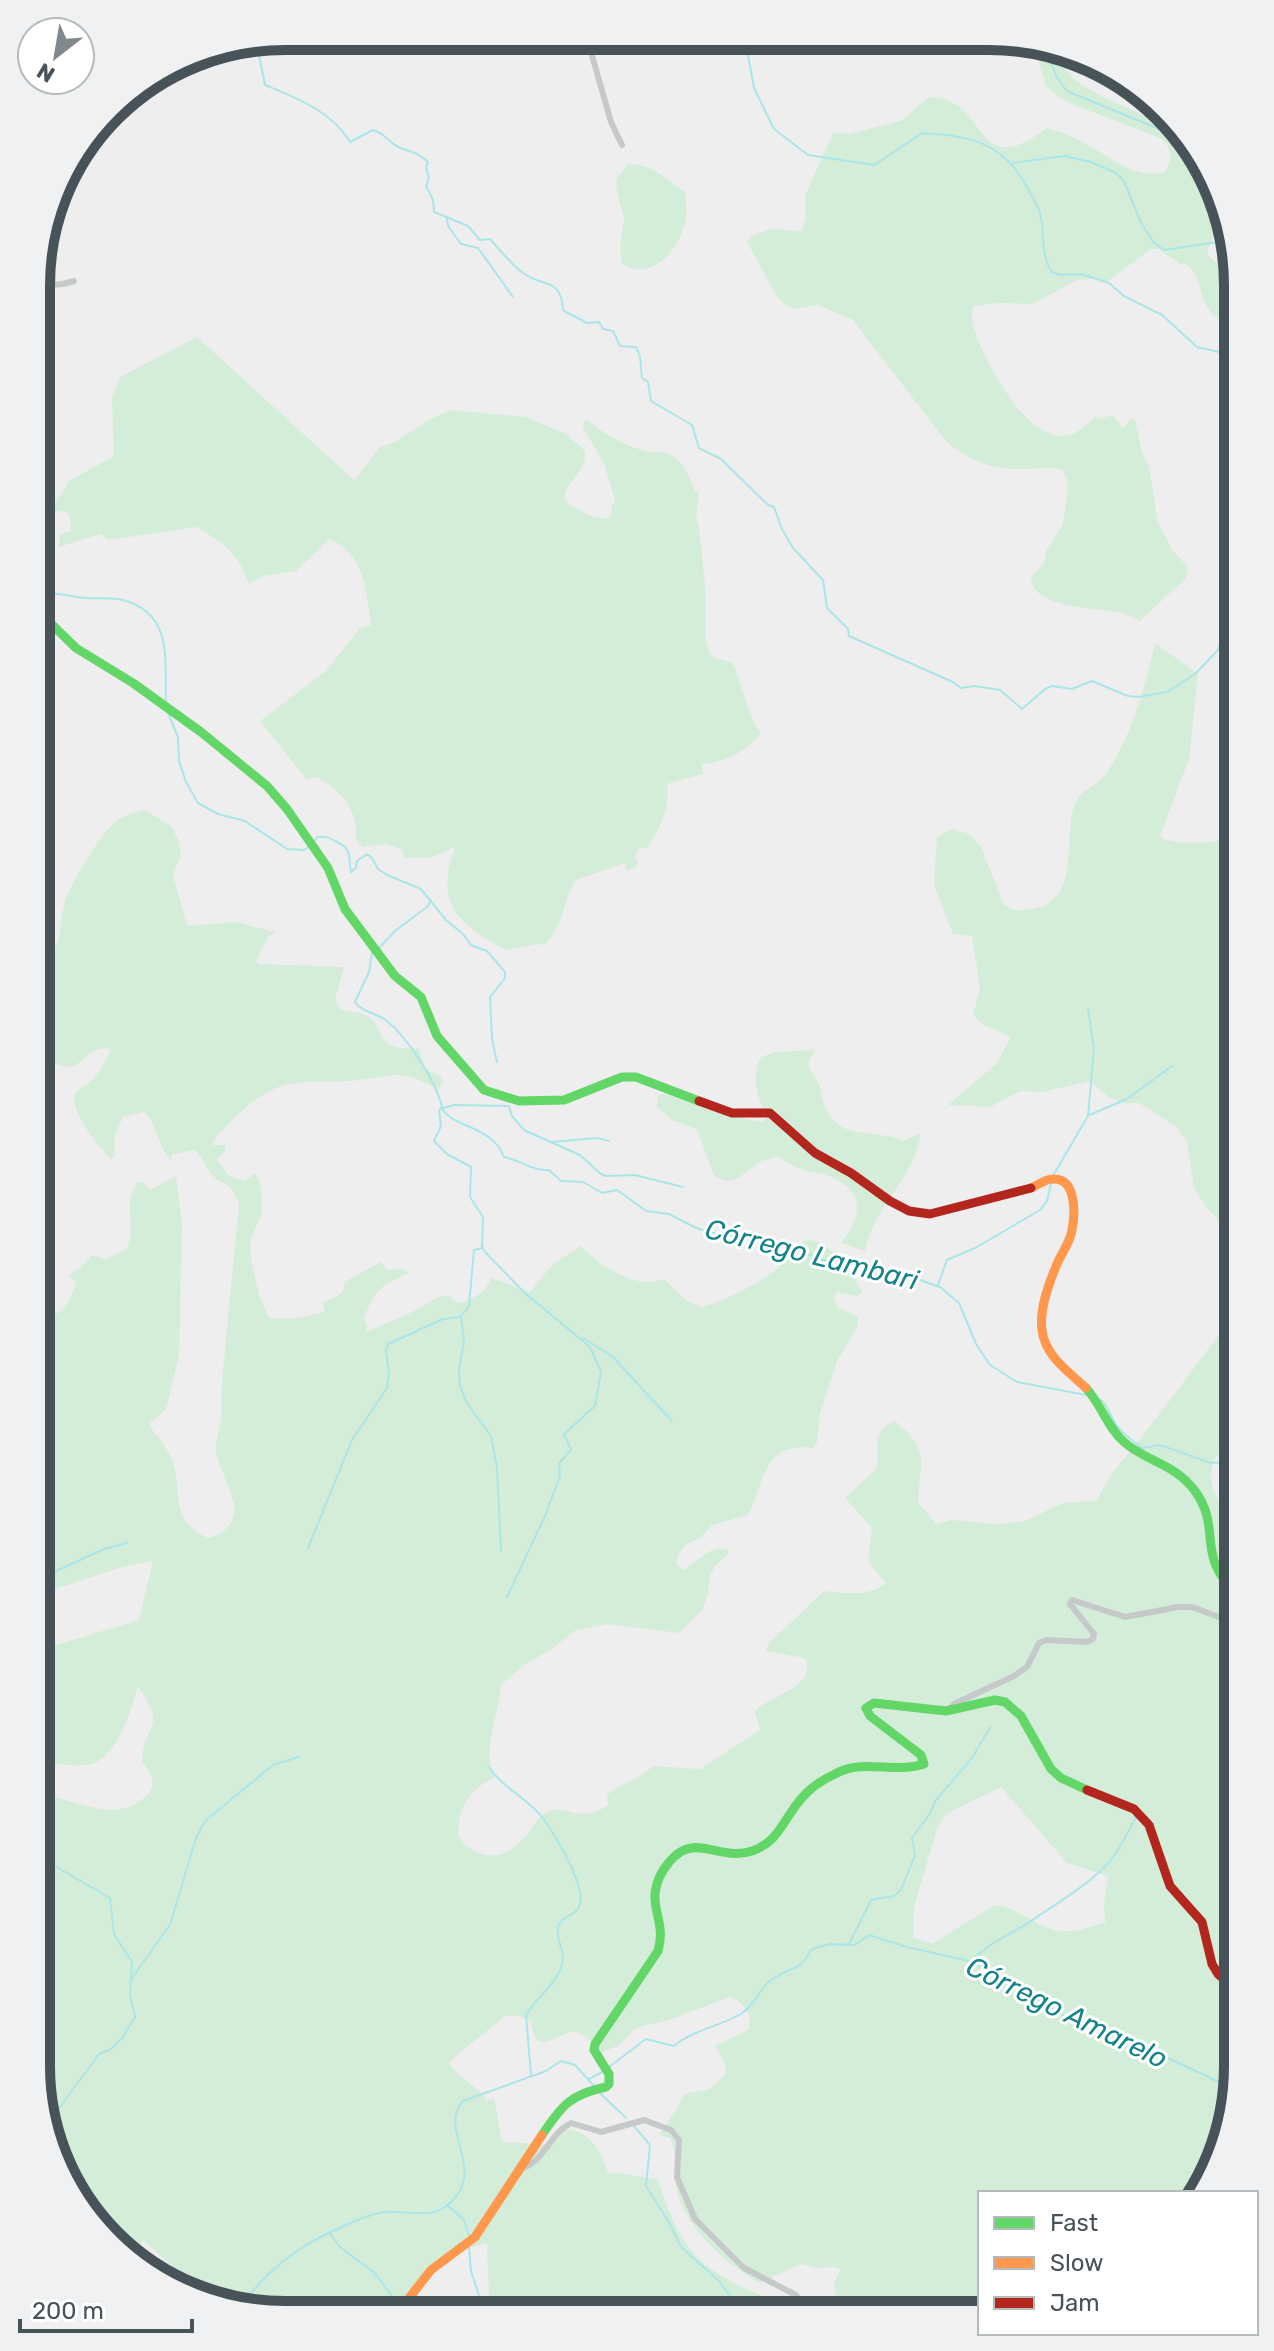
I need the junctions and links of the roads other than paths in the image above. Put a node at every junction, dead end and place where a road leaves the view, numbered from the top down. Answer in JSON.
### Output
{"nodes":[{"id":1,"x":591,"y":51,"type":"edge"},
{"id":2,"x":622,"y":145,"type":"dead end"},
{"id":3,"x":74,"y":281,"type":"dead end"},
{"id":4,"x":50,"y":285,"type":"edge"},
{"id":5,"x":50,"y":623,"type":"edge"},
{"id":6,"x":1223,"y":1582,"type":"edge"},
{"id":7,"x":1223,"y":1619,"type":"edge"},
{"id":8,"x":946,"y":1711,"type":"junction"},
{"id":9,"x":1223,"y":1977,"type":"edge"},
{"id":10,"x":522,"y":2168,"type":"junction"},
{"id":11,"x":407,"y":2301,"type":"edge"},
{"id":12,"x":800,"y":2301,"type":"edge"}],
"edges":[{"from":1,"to":2,"type":"street"},
{"from":3,"to":4,"type":"street"},
{"from":5,"to":6,"type":"street"},
{"from":7,"to":8,"type":"street"},
{"from":8,"to":9,"type":"street"},
{"from":8,"to":10,"type":"street"},
{"from":10,"to":11,"type":"street"},
{"from":10,"to":12,"type":"street"}]}
